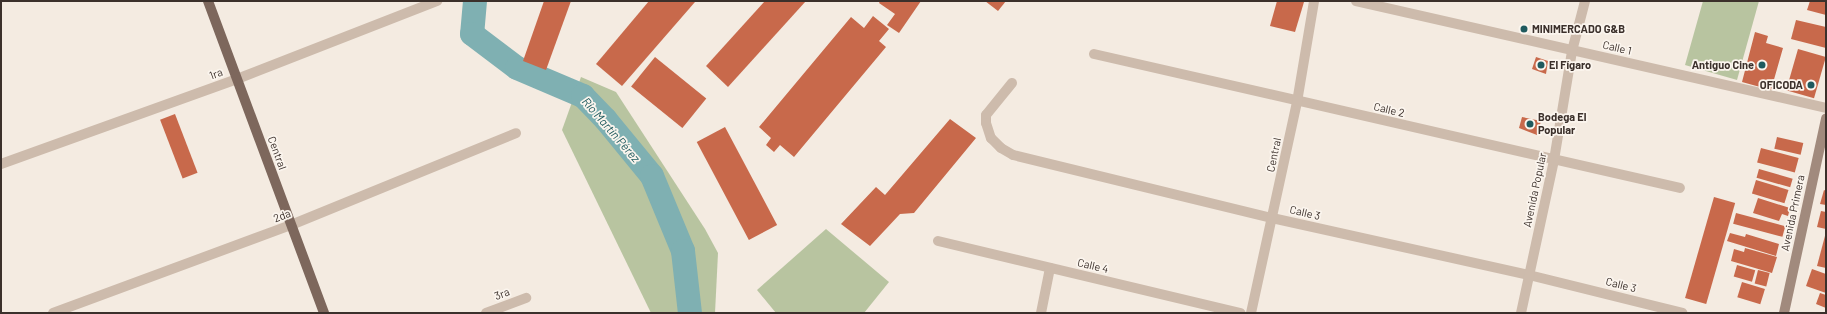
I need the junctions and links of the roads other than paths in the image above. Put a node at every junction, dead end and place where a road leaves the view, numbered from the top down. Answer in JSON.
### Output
{"nodes":[{"id":1,"x":208,"y":1,"type":"edge"},
{"id":2,"x":438,"y":1,"type":"edge"},
{"id":3,"x":1314,"y":1,"type":"edge"},
{"id":4,"x":1356,"y":1,"type":"edge"},
{"id":5,"x":1585,"y":1,"type":"edge"},
{"id":6,"x":1572,"y":51,"type":"junction"},
{"id":7,"x":1094,"y":54,"type":"dead end"},
{"id":8,"x":237,"y":79,"type":"junction"},
{"id":9,"x":1012,"y":83,"type":"dead end"},
{"id":10,"x":1297,"y":102,"type":"junction"},
{"id":11,"x":1826,"y":108,"type":"edge"},
{"id":12,"x":1826,"y":118,"type":"edge"},
{"id":13,"x":516,"y":133,"type":"dead end"},
{"id":14,"x":1554,"y":160,"type":"junction"},
{"id":15,"x":1,"y":164,"type":"edge"},
{"id":16,"x":1680,"y":188,"type":"dead end"},
{"id":17,"x":1272,"y":218,"type":"junction"},
{"id":18,"x":291,"y":226,"type":"junction"},
{"id":19,"x":938,"y":241,"type":"dead end"},
{"id":20,"x":1050,"y":268,"type":"junction"},
{"id":21,"x":1529,"y":275,"type":"junction"},
{"id":22,"x":526,"y":298,"type":"dead end"},
{"id":23,"x":53,"y":313,"type":"edge"},
{"id":24,"x":324,"y":313,"type":"edge"},
{"id":25,"x":486,"y":313,"type":"edge"},
{"id":26,"x":1041,"y":313,"type":"edge"},
{"id":27,"x":1241,"y":313,"type":"edge"},
{"id":28,"x":1251,"y":313,"type":"edge"},
{"id":29,"x":1521,"y":313,"type":"edge"},
{"id":30,"x":1682,"y":313,"type":"edge"},
{"id":31,"x":1784,"y":313,"type":"edge"}],
"edges":[{"from":1,"to":8,"type":"main road","name":"Central"},
{"from":2,"to":8,"type":"street","name":"1ra"},
{"from":3,"to":10,"type":"street","name":"Central"},
{"from":4,"to":6,"type":"street","name":"Calle 1"},
{"from":5,"to":6,"type":"street","name":"Avenida Popular"},
{"from":6,"to":11,"type":"street","name":"Calle 1"},
{"from":6,"to":14,"type":"street","name":"Avenida Popular"},
{"from":7,"to":10,"type":"street","name":"Calle 2"},
{"from":8,"to":15,"type":"street","name":"1ra"},
{"from":8,"to":18,"type":"main road","name":"Central"},
{"from":9,"to":17,"type":"street","name":"Calle 3"},
{"from":10,"to":14,"type":"street","name":"Calle 2"},
{"from":10,"to":17,"type":"street","name":"Central"},
{"from":12,"to":31,"type":"main road","name":"Avenida Primera"},
{"from":13,"to":18,"type":"street","name":"2da"},
{"from":14,"to":16,"type":"street","name":"Calle 2"},
{"from":14,"to":21,"type":"street","name":"Avenida Popular"},
{"from":17,"to":21,"type":"street","name":"Calle 3"},
{"from":17,"to":28,"type":"street","name":"Central"},
{"from":18,"to":23,"type":"street","name":"2da"},
{"from":18,"to":24,"type":"main road","name":"Central"},
{"from":19,"to":20,"type":"street","name":"Calle 4"},
{"from":20,"to":26,"type":"street"},
{"from":20,"to":27,"type":"street","name":"Calle 4"},
{"from":21,"to":29,"type":"street","name":"Avenida Popular"},
{"from":21,"to":30,"type":"street","name":"Calle 3"},
{"from":22,"to":25,"type":"street","name":"3ra"}]}
